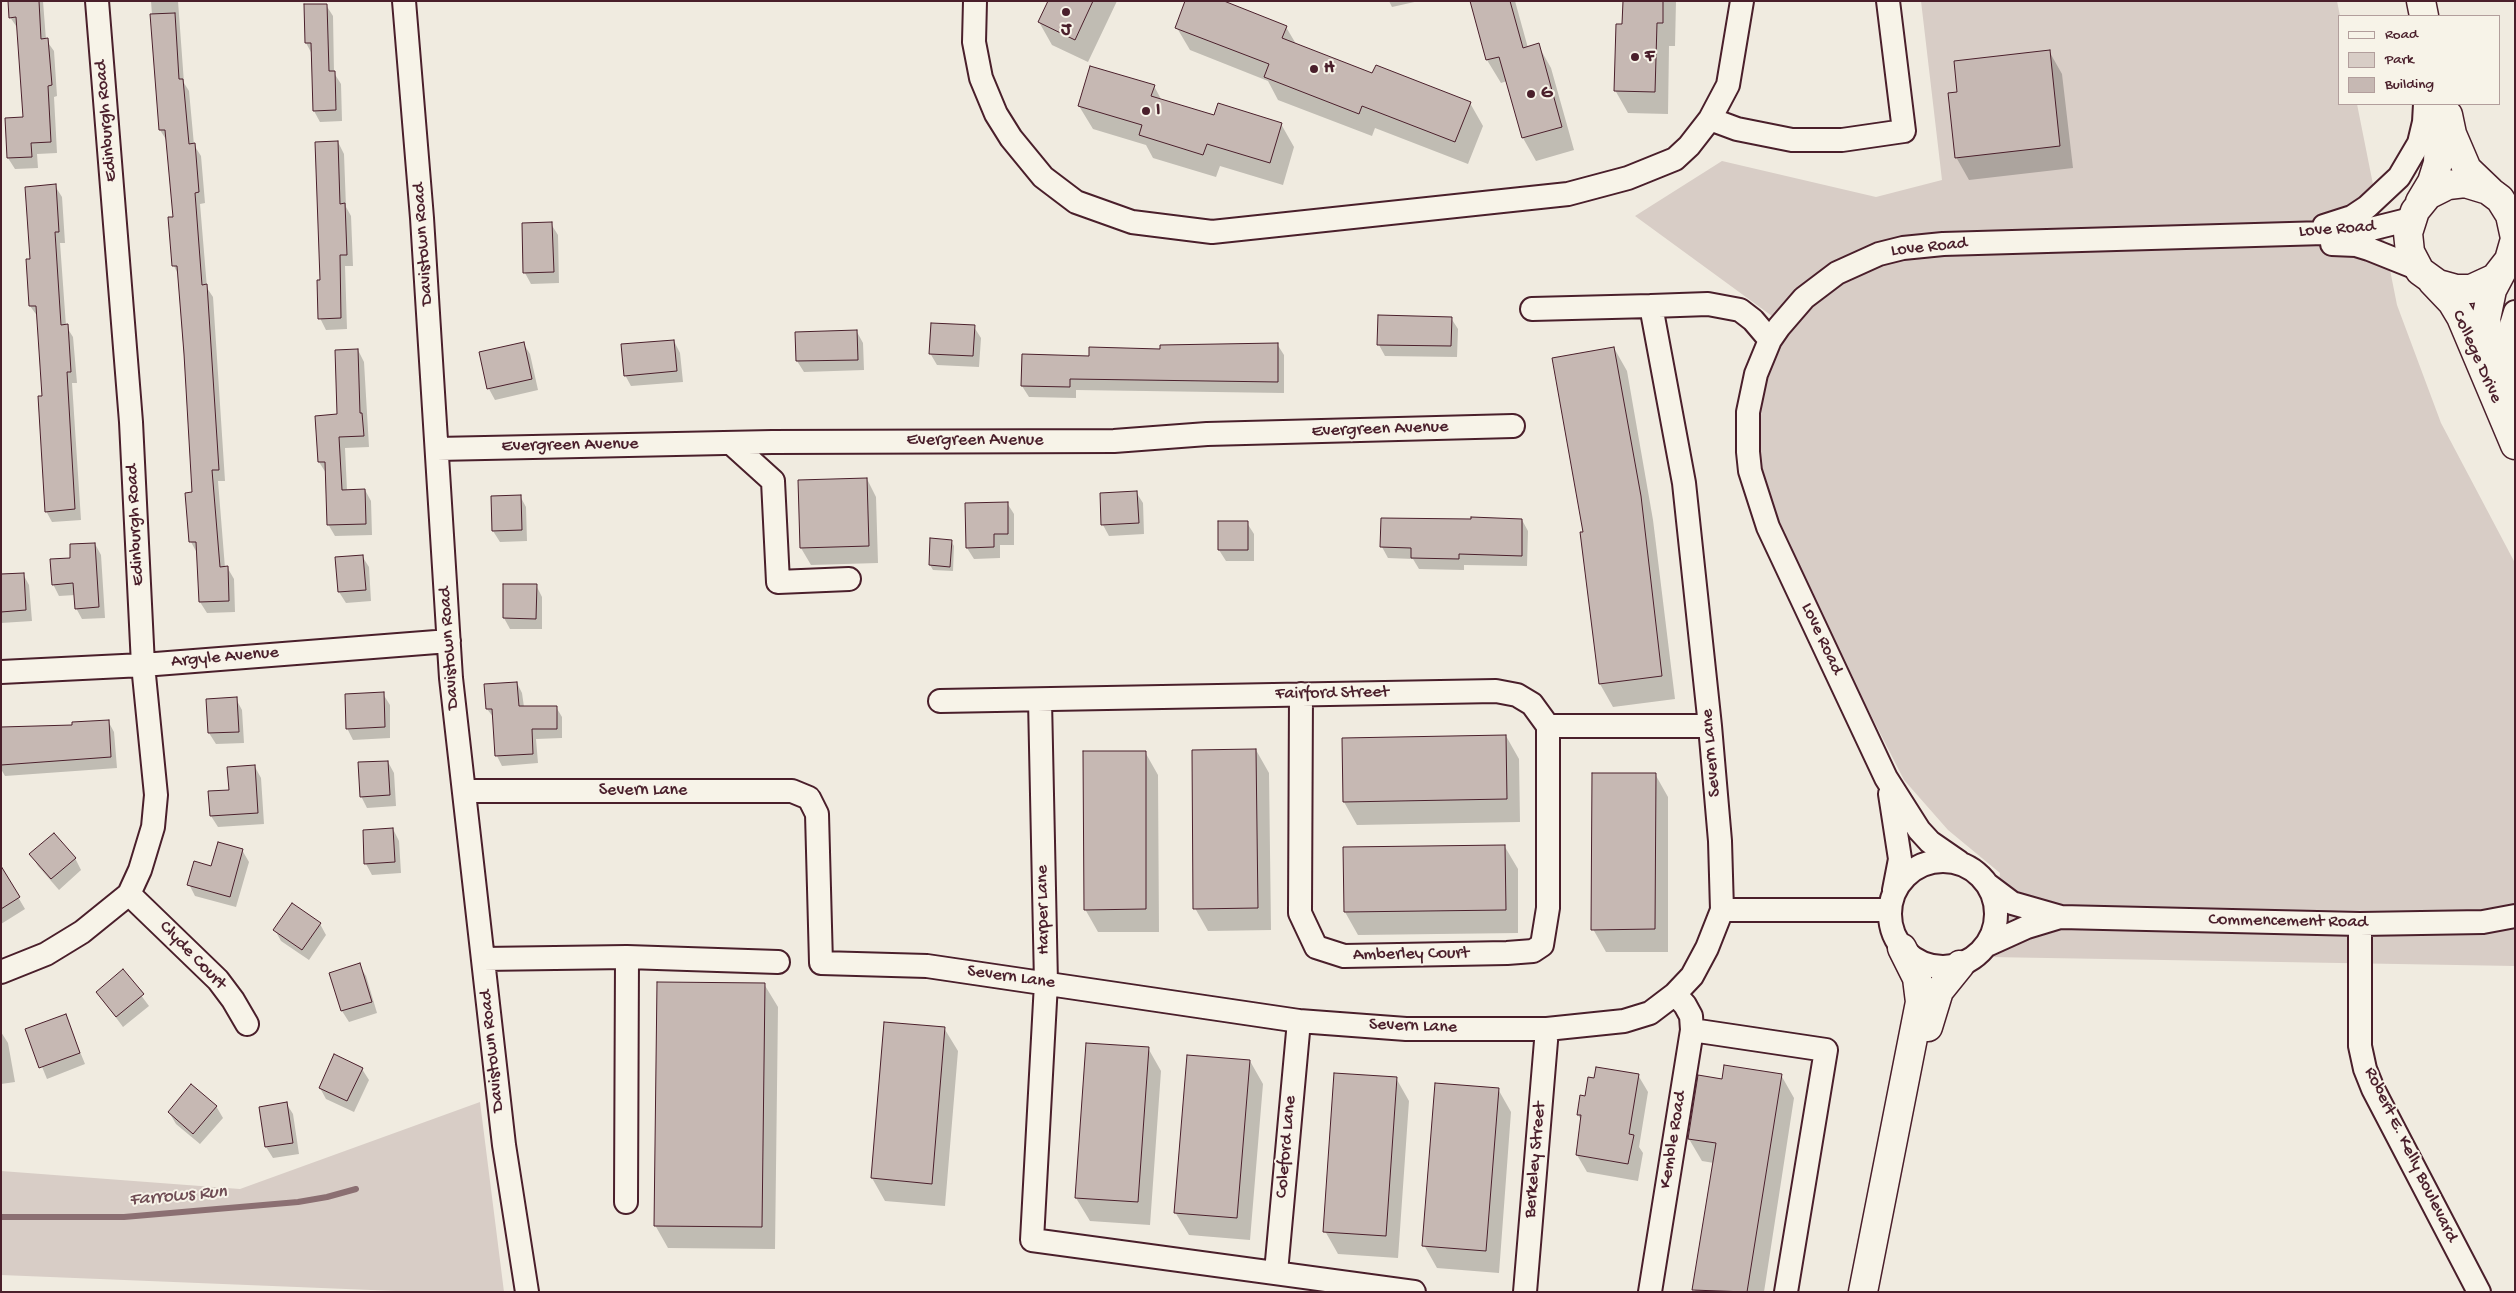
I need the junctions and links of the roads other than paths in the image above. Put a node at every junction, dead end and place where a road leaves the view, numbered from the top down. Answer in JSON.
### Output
{"nodes":[{"id":1,"x":97,"y":1,"type":"edge"},
{"id":2,"x":404,"y":1,"type":"edge"},
{"id":3,"x":975,"y":1,"type":"edge"},
{"id":4,"x":1742,"y":1,"type":"edge"},
{"id":5,"x":1888,"y":1,"type":"edge"},
{"id":6,"x":2421,"y":1,"type":"edge"},
{"id":7,"x":2424,"y":15,"type":"edge"},
{"id":8,"x":2425,"y":105,"type":"edge"},
{"id":9,"x":2435,"y":105,"type":"edge"},
{"id":10,"x":2445,"y":105,"type":"edge"},
{"id":11,"x":1710,"y":119,"type":"junction"},
{"id":12,"x":2503,"y":200,"type":"edge"},
{"id":13,"x":2414,"y":213,"type":"junction"},
{"id":14,"x":2232,"y":237,"type":"junction"},
{"id":15,"x":2511,"y":252,"type":"edge"},
{"id":16,"x":2425,"y":275,"type":"junction"},
{"id":17,"x":1651,"y":306,"type":"junction"},
{"id":18,"x":1532,"y":309,"type":"dead end"},
{"id":19,"x":2515,"y":312,"type":"edge"},
{"id":20,"x":1770,"y":340,"type":"junction"},
{"id":21,"x":1513,"y":426,"type":"dead end"},
{"id":22,"x":2513,"y":442,"type":"edge"},
{"id":23,"x":731,"y":443,"type":"junction"},
{"id":24,"x":437,"y":449,"type":"junction"},
{"id":25,"x":849,"y":579,"type":"dead end"},
{"id":26,"x":449,"y":641,"type":"junction"},
{"id":27,"x":143,"y":665,"type":"junction"},
{"id":28,"x":1,"y":672,"type":"edge"},
{"id":29,"x":1301,"y":694,"type":"junction"},
{"id":30,"x":1040,"y":700,"type":"junction"},
{"id":31,"x":940,"y":701,"type":"dead end"},
{"id":32,"x":1548,"y":726,"type":"junction"},
{"id":33,"x":1710,"y":726,"type":"junction"},
{"id":34,"x":1886,"y":778,"type":"junction"},
{"id":35,"x":464,"y":791,"type":"junction"},
{"id":36,"x":1959,"y":862,"type":"junction"},
{"id":37,"x":1988,"y":885,"type":"junction"},
{"id":38,"x":129,"y":894,"type":"junction"},
{"id":39,"x":1891,"y":903,"type":"junction"},
{"id":40,"x":1722,"y":910,"type":"junction"},
{"id":41,"x":2515,"y":916,"type":"edge"},
{"id":42,"x":2061,"y":917,"type":"junction"},
{"id":43,"x":2360,"y":924,"type":"junction"},
{"id":44,"x":1985,"y":946,"type":"junction"},
{"id":45,"x":1902,"y":948,"type":"junction"},
{"id":46,"x":627,"y":957,"type":"junction"},
{"id":47,"x":483,"y":959,"type":"junction"},
{"id":48,"x":778,"y":962,"type":"dead end"},
{"id":49,"x":1960,"y":964,"type":"junction"},
{"id":50,"x":1,"y":972,"type":"edge"},
{"id":51,"x":1046,"y":984,"type":"junction"},
{"id":52,"x":1675,"y":994,"type":"junction"},
{"id":53,"x":1299,"y":1021,"type":"junction"},
{"id":54,"x":246,"y":1024,"type":"dead end"},
{"id":55,"x":1548,"y":1029,"type":"junction"},
{"id":56,"x":1692,"y":1030,"type":"junction"},
{"id":57,"x":626,"y":1202,"type":"dead end"},
{"id":58,"x":1276,"y":1272,"type":"junction"},
{"id":59,"x":526,"y":1286,"type":"edge"},
{"id":60,"x":1414,"y":1292,"type":"edge"},
{"id":61,"x":1525,"y":1292,"type":"edge"},
{"id":62,"x":1650,"y":1292,"type":"edge"},
{"id":63,"x":1786,"y":1292,"type":"edge"},
{"id":64,"x":1863,"y":1292,"type":"edge"},
{"id":65,"x":1879,"y":1292,"type":"edge"},
{"id":66,"x":2478,"y":1292,"type":"edge"}],
"edges":[{"from":1,"to":27,"type":"street","name":"Edinburgh Road"},
{"from":2,"to":24,"type":"street","name":"Davistown Road"},
{"from":3,"to":11,"type":"street"},
{"from":4,"to":11,"type":"street"},
{"from":5,"to":11,"type":"street"},
{"from":6,"to":7,"type":"main road"},
{"from":8,"to":14,"type":"street"},
{"from":9,"to":13,"type":"main road"},
{"from":10,"to":12,"type":"main road"},
{"from":12,"to":13,"type":"main road"},
{"from":12,"to":15,"type":"main road"},
{"from":13,"to":14,"type":"street","name":"Love Road"},
{"from":13,"to":16,"type":"main road"},
{"from":14,"to":16,"type":"street","name":"Love Road"},
{"from":14,"to":20,"type":"street","name":"Love Road"},
{"from":15,"to":16,"type":"main road"},
{"from":15,"to":22,"type":"main road","name":"College Drive"},
{"from":16,"to":22,"type":"main road","name":"College Drive"},
{"from":17,"to":18,"type":"street"},
{"from":17,"to":20,"type":"street"},
{"from":17,"to":33,"type":"street","name":"Severn Lane"},
{"from":19,"to":22,"type":"street"},
{"from":20,"to":34,"type":"street","name":"Love Road"},
{"from":21,"to":23,"type":"street","name":"Evergreen Avenue"},
{"from":23,"to":24,"type":"street","name":"Evergreen Avenue"},
{"from":23,"to":25,"type":"street"},
{"from":24,"to":26,"type":"street","name":"Davistown Road"},
{"from":26,"to":27,"type":"street","name":"Argyle Avenue"},
{"from":26,"to":35,"type":"street","name":"Davistown Road"},
{"from":27,"to":28,"type":"street","name":"Argyle Avenue"},
{"from":27,"to":38,"type":"street","name":"Edinburgh Road"},
{"from":29,"to":30,"type":"street","name":"Fairford Street"},
{"from":29,"to":32,"type":"street","name":"Fairford Street"},
{"from":29,"to":32,"type":"street","name":"Amberley Court"},
{"from":30,"to":31,"type":"street","name":"Fairford Street"},
{"from":30,"to":51,"type":"street","name":"Harper Lane"},
{"from":32,"to":33,"type":"street"},
{"from":33,"to":40,"type":"street","name":"Severn Lane"},
{"from":34,"to":36,"type":"street","name":"Love Road"},
{"from":34,"to":39,"type":"street","name":"Love Road"},
{"from":35,"to":47,"type":"street","name":"Davistown Road"},
{"from":35,"to":51,"type":"street","name":"Severn Lane"},
{"from":36,"to":37,"type":"street"},
{"from":36,"to":39,"type":"street"},
{"from":37,"to":42,"type":"street","name":"Commencement Road"},
{"from":37,"to":44,"type":"street"},
{"from":38,"to":50,"type":"street","name":"Edinburgh Road"},
{"from":38,"to":54,"type":"street","name":"Clyde Court"},
{"from":39,"to":40,"type":"street"},
{"from":39,"to":45,"type":"street"},
{"from":40,"to":52,"type":"street","name":"Severn Lane"},
{"from":41,"to":43,"type":"street","name":"Commencement Road"},
{"from":42,"to":43,"type":"street","name":"Commencement Road"},
{"from":42,"to":44,"type":"street","name":"Commencement Road"},
{"from":43,"to":66,"type":"street","name":"Robert E. Kelly Boulevard"},
{"from":44,"to":49,"type":"street"},
{"from":45,"to":49,"type":"street"},
{"from":45,"to":64,"type":"main road"},
{"from":46,"to":47,"type":"street"},
{"from":46,"to":48,"type":"street"},
{"from":46,"to":57,"type":"street"},
{"from":47,"to":59,"type":"street","name":"Davistown Road"},
{"from":49,"to":65,"type":"main road"},
{"from":51,"to":53,"type":"street","name":"Severn Lane"},
{"from":51,"to":58,"type":"street","name":"Harper Lane"},
{"from":52,"to":55,"type":"street","name":"Severn Lane"},
{"from":52,"to":56,"type":"street","name":"Kemble Road"},
{"from":53,"to":55,"type":"street","name":"Severn Lane"},
{"from":53,"to":58,"type":"street","name":"Coleford Lane"},
{"from":55,"to":61,"type":"street","name":"Berkeley Street"},
{"from":56,"to":62,"type":"street","name":"Kemble Road"},
{"from":56,"to":63,"type":"street"},
{"from":58,"to":60,"type":"street"}]}
